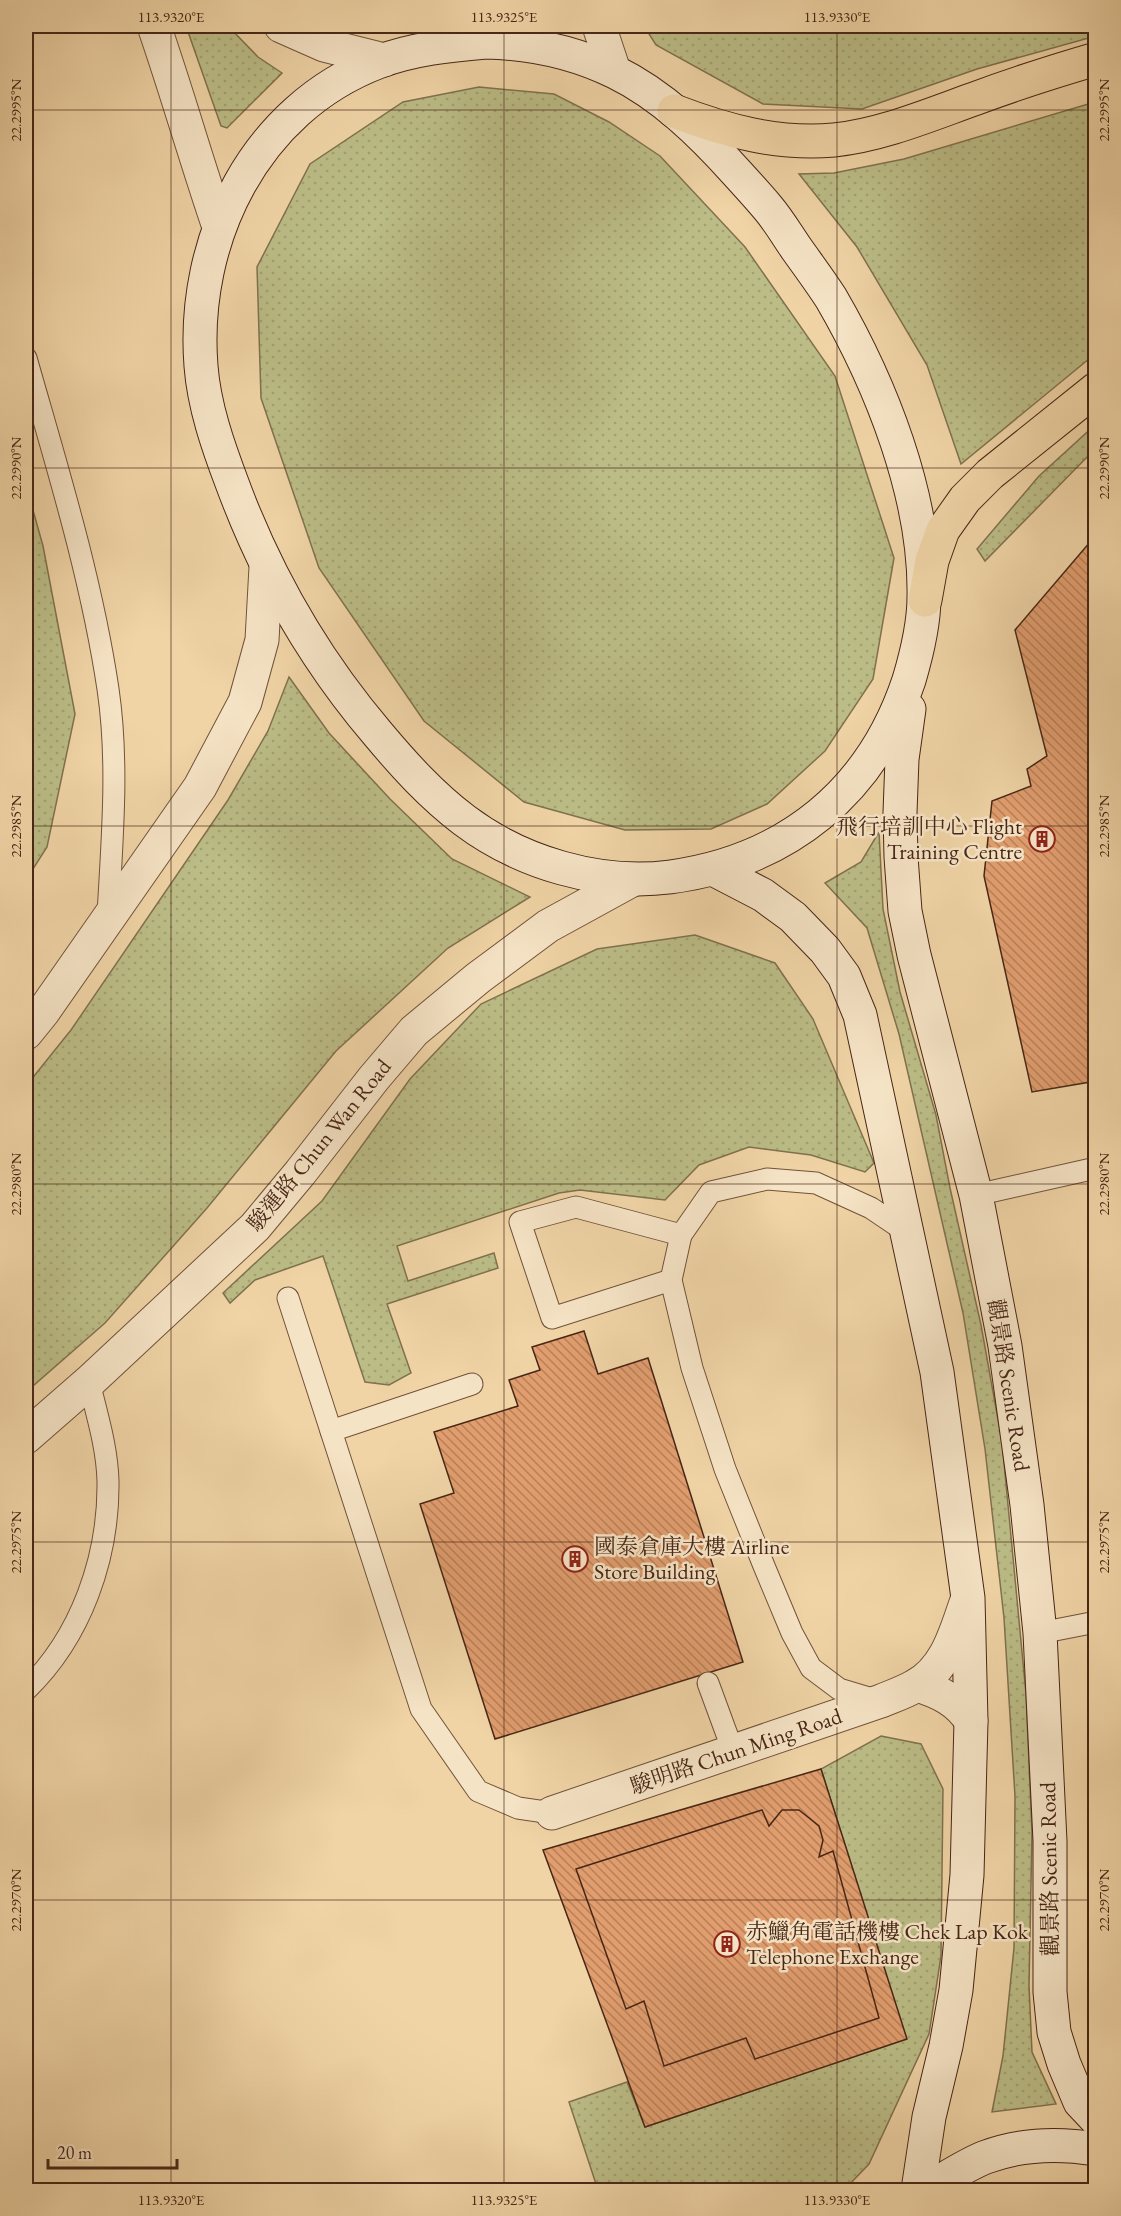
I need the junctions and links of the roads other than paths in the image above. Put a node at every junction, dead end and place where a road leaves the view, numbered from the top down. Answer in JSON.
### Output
{"nodes":[{"id":1,"x":154,"y":26,"type":"edge"},
{"id":2,"x":281,"y":26,"type":"edge"},
{"id":3,"x":599,"y":26,"type":"edge"},
{"id":4,"x":456,"y":35,"type":"edge"},
{"id":5,"x":1095,"y":59,"type":"edge"},
{"id":6,"x":384,"y":60,"type":"junction"},
{"id":7,"x":614,"y":71,"type":"junction"},
{"id":8,"x":674,"y":111,"type":"junction"},
{"id":9,"x":219,"y":227,"type":"junction"},
{"id":10,"x":26,"y":358,"type":"edge"},
{"id":11,"x":1095,"y":389,"type":"edge"},
{"id":12,"x":267,"y":567,"type":"junction"},
{"id":13,"x":925,"y":600,"type":"junction"},
{"id":14,"x":918,"y":651,"type":"junction"},
{"id":15,"x":713,"y":869,"type":"junction"},
{"id":16,"x":632,"y":880,"type":"junction"},
{"id":17,"x":108,"y":919,"type":"junction"},
{"id":18,"x":26,"y":1033,"type":"edge"},
{"id":19,"x":1095,"y":1168,"type":"edge"},
{"id":20,"x":976,"y":1195,"type":"junction"},
{"id":21,"x":908,"y":1233,"type":"junction"},
{"id":22,"x":681,"y":1235,"type":"junction"},
{"id":23,"x":671,"y":1280,"type":"junction"},
{"id":24,"x":288,"y":1298,"type":"dead end"},
{"id":25,"x":89,"y":1382,"type":"junction"},
{"id":26,"x":472,"y":1383,"type":"dead end"},
{"id":27,"x":331,"y":1431,"type":"junction"},
{"id":28,"x":26,"y":1437,"type":"edge"},
{"id":29,"x":968,"y":1598,"type":"junction"},
{"id":30,"x":1095,"y":1622,"type":"edge"},
{"id":31,"x":1040,"y":1633,"type":"junction"},
{"id":32,"x":708,"y":1683,"type":"dead end"},
{"id":33,"x":917,"y":1685,"type":"junction"},
{"id":34,"x":26,"y":1690,"type":"edge"},
{"id":35,"x":881,"y":1701,"type":"junction"},
{"id":36,"x":971,"y":1721,"type":"junction"},
{"id":37,"x":734,"y":1752,"type":"junction"},
{"id":38,"x":552,"y":1813,"type":"joint"},
{"id":39,"x":1095,"y":2119,"type":"edge"},
{"id":40,"x":1095,"y":2149,"type":"edge"},
{"id":41,"x":918,"y":2190,"type":"edge"},
{"id":42,"x":925,"y":2190,"type":"edge"}],
"edges":[{"from":1,"to":9,"type":"main road"},
{"from":2,"to":6,"type":"main road"},
{"from":3,"to":7,"type":"main road"},
{"from":4,"to":6,"type":"main road"},
{"from":4,"to":7,"type":"main road"},
{"from":5,"to":8,"type":"highway"},
{"from":6,"to":9,"type":"main road"},
{"from":7,"to":8,"type":"main road"},
{"from":8,"to":13,"type":"main road"},
{"from":9,"to":12,"type":"main road"},
{"from":10,"to":17,"type":"lane"},
{"from":11,"to":13,"type":"highway"},
{"from":12,"to":16,"type":"main road"},
{"from":12,"to":17,"type":"main road"},
{"from":13,"to":14,"type":"main road"},
{"from":14,"to":15,"type":"main road"},
{"from":14,"to":20,"type":"main road","name":"觀景路 Scenic Road"},
{"from":15,"to":16,"type":"main road"},
{"from":15,"to":21,"type":"main road"},
{"from":16,"to":25,"type":"main road","name":"駿運路 Chun Wan Road"},
{"from":17,"to":18,"type":"main road"},
{"from":19,"to":20,"type":"lane"},
{"from":20,"to":31,"type":"main road","name":"觀景路 Scenic Road"},
{"from":21,"to":22,"type":"lane"},
{"from":21,"to":29,"type":"main road"},
{"from":22,"to":23,"type":"lane"},
{"from":22,"to":23,"type":"lane"},
{"from":23,"to":35,"type":"lane"},
{"from":24,"to":27,"type":"lane"},
{"from":25,"to":28,"type":"main road","name":"駿運路 Chun Wan Road"},
{"from":25,"to":34,"type":"lane"},
{"from":26,"to":27,"type":"lane"},
{"from":27,"to":38,"type":"lane"},
{"from":29,"to":33,"type":"main road","name":"駿明路 Chun Ming Road"},
{"from":29,"to":36,"type":"main road"},
{"from":30,"to":31,"type":"lane"},
{"from":31,"to":39,"type":"main road","name":"觀景路 Scenic Road"},
{"from":32,"to":37,"type":"lane"},
{"from":33,"to":35,"type":"main road","name":"駿明路 Chun Ming Road"},
{"from":33,"to":36,"type":"main road"},
{"from":35,"to":37,"type":"main road","name":"駿明路 Chun Ming Road"},
{"from":36,"to":41,"type":"main road"},
{"from":37,"to":38,"type":"main road","name":"駿明路 Chun Ming Road"},
{"from":40,"to":42,"type":"main road"}]}
